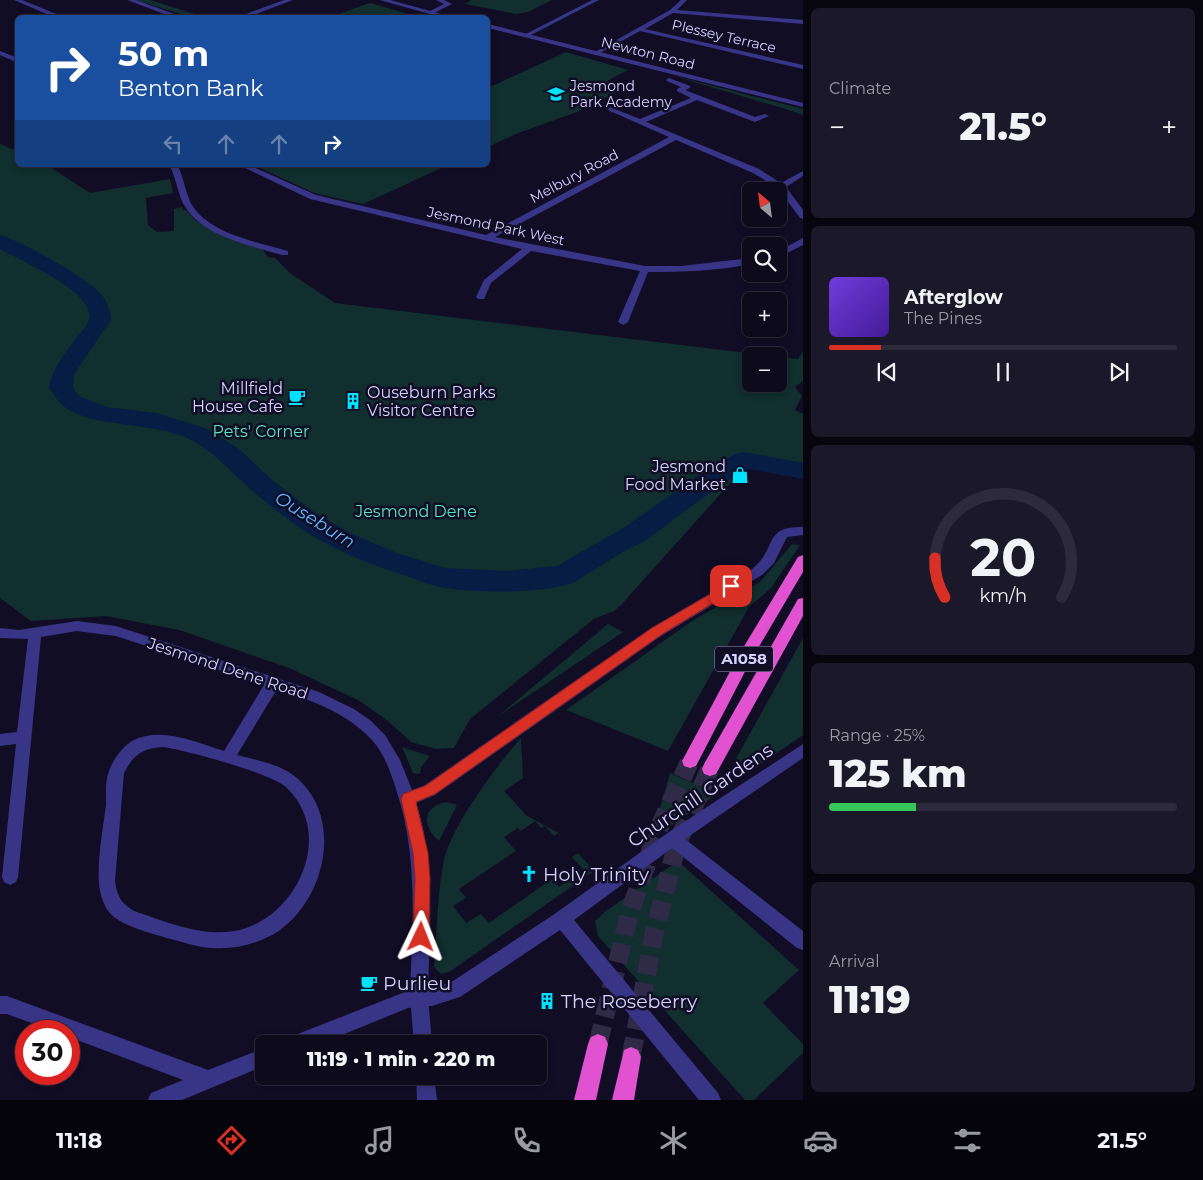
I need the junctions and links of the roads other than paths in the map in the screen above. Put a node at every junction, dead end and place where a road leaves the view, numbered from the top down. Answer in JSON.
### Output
{"nodes":[{"id":1,"x":17,"y":0,"type":"edge"},
{"id":2,"x":130,"y":0,"type":"edge"},
{"id":3,"x":259,"y":0,"type":"edge"},
{"id":4,"x":290,"y":0,"type":"edge"},
{"id":5,"x":383,"y":0,"type":"edge"},
{"id":6,"x":439,"y":0,"type":"edge"},
{"id":7,"x":596,"y":0,"type":"edge"},
{"id":8,"x":684,"y":0,"type":"edge"},
{"id":9,"x":276,"y":5,"type":"junction"},
{"id":10,"x":672,"y":11,"type":"junction"},
{"id":11,"x":432,"y":12,"type":"junction"},
{"id":12,"x":55,"y":15,"type":"edge"},
{"id":13,"x":173,"y":15,"type":"edge"},
{"id":14,"x":247,"y":15,"type":"edge"},
{"id":15,"x":442,"y":15,"type":"edge"},
{"id":16,"x":803,"y":22,"type":"edge"},
{"id":17,"x":490,"y":27,"type":"edge"},
{"id":18,"x":639,"y":29,"type":"junction"},
{"id":19,"x":525,"y":36,"type":"junction"},
{"id":20,"x":0,"y":53,"type":"edge"},
{"id":21,"x":596,"y":53,"type":"junction"},
{"id":22,"x":15,"y":60,"type":"edge"},
{"id":23,"x":803,"y":67,"type":"edge"},
{"id":24,"x":669,"y":80,"type":"dead end"},
{"id":25,"x":697,"y":98,"type":"junction"},
{"id":26,"x":803,"y":105,"type":"edge"},
{"id":27,"x":604,"y":107,"type":"dead end"},
{"id":28,"x":765,"y":116,"type":"dead end"},
{"id":29,"x":639,"y":122,"type":"junction"},
{"id":30,"x":675,"y":137,"type":"junction"},
{"id":31,"x":174,"y":167,"type":"edge"},
{"id":32,"x":247,"y":167,"type":"edge"},
{"id":33,"x":803,"y":173,"type":"edge"},
{"id":34,"x":775,"y":182,"type":"edge"},
{"id":35,"x":788,"y":182,"type":"edge"},
{"id":36,"x":788,"y":195,"type":"edge"},
{"id":37,"x":803,"y":216,"type":"edge"},
{"id":38,"x":486,"y":239,"type":"junction"},
{"id":39,"x":803,"y":241,"type":"edge"},
{"id":40,"x":529,"y":248,"type":"junction"},
{"id":41,"x":787,"y":250,"type":"edge"},
{"id":42,"x":285,"y":252,"type":"dead end"},
{"id":43,"x":742,"y":263,"type":"edge"},
{"id":44,"x":645,"y":269,"type":"junction"},
{"id":45,"x":481,"y":298,"type":"dead end"},
{"id":46,"x":622,"y":322,"type":"dead end"},
{"id":47,"x":803,"y":531,"type":"edge"},
{"id":48,"x":803,"y":560,"type":"edge"},
{"id":49,"x":803,"y":603,"type":"edge"},
{"id":50,"x":0,"y":633,"type":"edge"},
{"id":51,"x":35,"y":633,"type":"junction"},
{"id":52,"x":274,"y":682,"type":"junction"},
{"id":53,"x":24,"y":737,"type":"junction"},
{"id":54,"x":0,"y":740,"type":"edge"},
{"id":55,"x":803,"y":750,"type":"edge"},
{"id":56,"x":227,"y":758,"type":"junction"},
{"id":57,"x":690,"y":762,"type":"tunnel mouth"},
{"id":58,"x":710,"y":769,"type":"tunnel mouth"},
{"id":59,"x":408,"y":799,"type":"junction"},
{"id":60,"x":672,"y":839,"type":"junction"},
{"id":61,"x":10,"y":877,"type":"dead end"},
{"id":62,"x":562,"y":919,"type":"junction"},
{"id":63,"x":803,"y":942,"type":"edge"},
{"id":64,"x":419,"y":996,"type":"junction"},
{"id":65,"x":0,"y":1005,"type":"edge"},
{"id":66,"x":319,"y":1035,"type":"edge"},
{"id":67,"x":422,"y":1035,"type":"edge"},
{"id":68,"x":598,"y":1044,"type":"tunnel mouth"},
{"id":69,"x":631,"y":1056,"type":"tunnel mouth"},
{"id":70,"x":255,"y":1061,"type":"edge"},
{"id":71,"x":208,"y":1080,"type":"junction"},
{"id":72,"x":426,"y":1085,"type":"edge"},
{"id":73,"x":158,"y":1100,"type":"edge"},
{"id":74,"x":427,"y":1100,"type":"edge"},
{"id":75,"x":584,"y":1100,"type":"edge"},
{"id":76,"x":623,"y":1100,"type":"edge"},
{"id":77,"x":711,"y":1100,"type":"edge"}],
"edges":[{"from":1,"to":12,"type":"street"},
{"from":2,"to":13,"type":"street"},
{"from":3,"to":9,"type":"street"},
{"from":4,"to":9,"type":"street"},
{"from":5,"to":11,"type":"street"},
{"from":6,"to":11,"type":"street"},
{"from":7,"to":19,"type":"street"},
{"from":8,"to":10,"type":"street"},
{"from":9,"to":14,"type":"street"},
{"from":10,"to":16,"type":"street"},
{"from":10,"to":18,"type":"street"},
{"from":11,"to":15,"type":"street"},
{"from":17,"to":19,"type":"street","name":"Newton Road"},
{"from":18,"to":21,"type":"street"},
{"from":18,"to":23,"type":"street","name":"Plessey Terrace"},
{"from":19,"to":21,"type":"street","name":"Newton Road"},
{"from":20,"to":22,"type":"street"},
{"from":21,"to":26,"type":"street","name":"Newton Road"},
{"from":24,"to":25,"type":"street"},
{"from":25,"to":28,"type":"street"},
{"from":25,"to":29,"type":"street"},
{"from":27,"to":29,"type":"street"},
{"from":29,"to":30,"type":"street"},
{"from":30,"to":34,"type":"street"},
{"from":30,"to":38,"type":"street","name":"Melbury Road"},
{"from":31,"to":42,"type":"street"},
{"from":32,"to":38,"type":"street","name":"Jesmond Park West"},
{"from":33,"to":35,"type":"street"},
{"from":36,"to":37,"type":"street"},
{"from":38,"to":40,"type":"street","name":"Jesmond Park West"},
{"from":39,"to":41,"type":"street"},
{"from":40,"to":44,"type":"street","name":"Jesmond Park West"},
{"from":40,"to":45,"type":"street"},
{"from":43,"to":44,"type":"street","name":"Jesmond Park West"},
{"from":44,"to":46,"type":"street"},
{"from":47,"to":59,"type":"street"},
{"from":48,"to":57,"type":"highway","number":"A1058"},
{"from":49,"to":58,"type":"highway","number":"A1058"},
{"from":50,"to":51,"type":"street","name":"Jesmond Dene Road"},
{"from":51,"to":52,"type":"street","name":"Jesmond Dene Road"},
{"from":51,"to":53,"type":"street"},
{"from":52,"to":56,"type":"street"},
{"from":52,"to":59,"type":"street","name":"Jesmond Dene Road"},
{"from":53,"to":54,"type":"street"},
{"from":53,"to":61,"type":"street"},
{"from":55,"to":60,"type":"street","name":"Churchill Gardens"},
{"from":56,"to":56,"type":"street"},
{"from":59,"to":64,"type":"street","name":"Jesmond Dene Road"},
{"from":60,"to":62,"type":"street","name":"Churchill Gardens"},
{"from":60,"to":63,"type":"street"},
{"from":62,"to":64,"type":"street","name":"Churchill Gardens"},
{"from":62,"to":77,"type":"street"},
{"from":64,"to":66,"type":"street","name":"Churchill Gardens"},
{"from":64,"to":67,"type":"street","name":"Jesmond Dene Road"},
{"from":65,"to":71,"type":"street"},
{"from":68,"to":75,"type":"highway"},
{"from":69,"to":76,"type":"highway"},
{"from":70,"to":71,"type":"street"},
{"from":71,"to":73,"type":"street"},
{"from":72,"to":74,"type":"street"}]}
